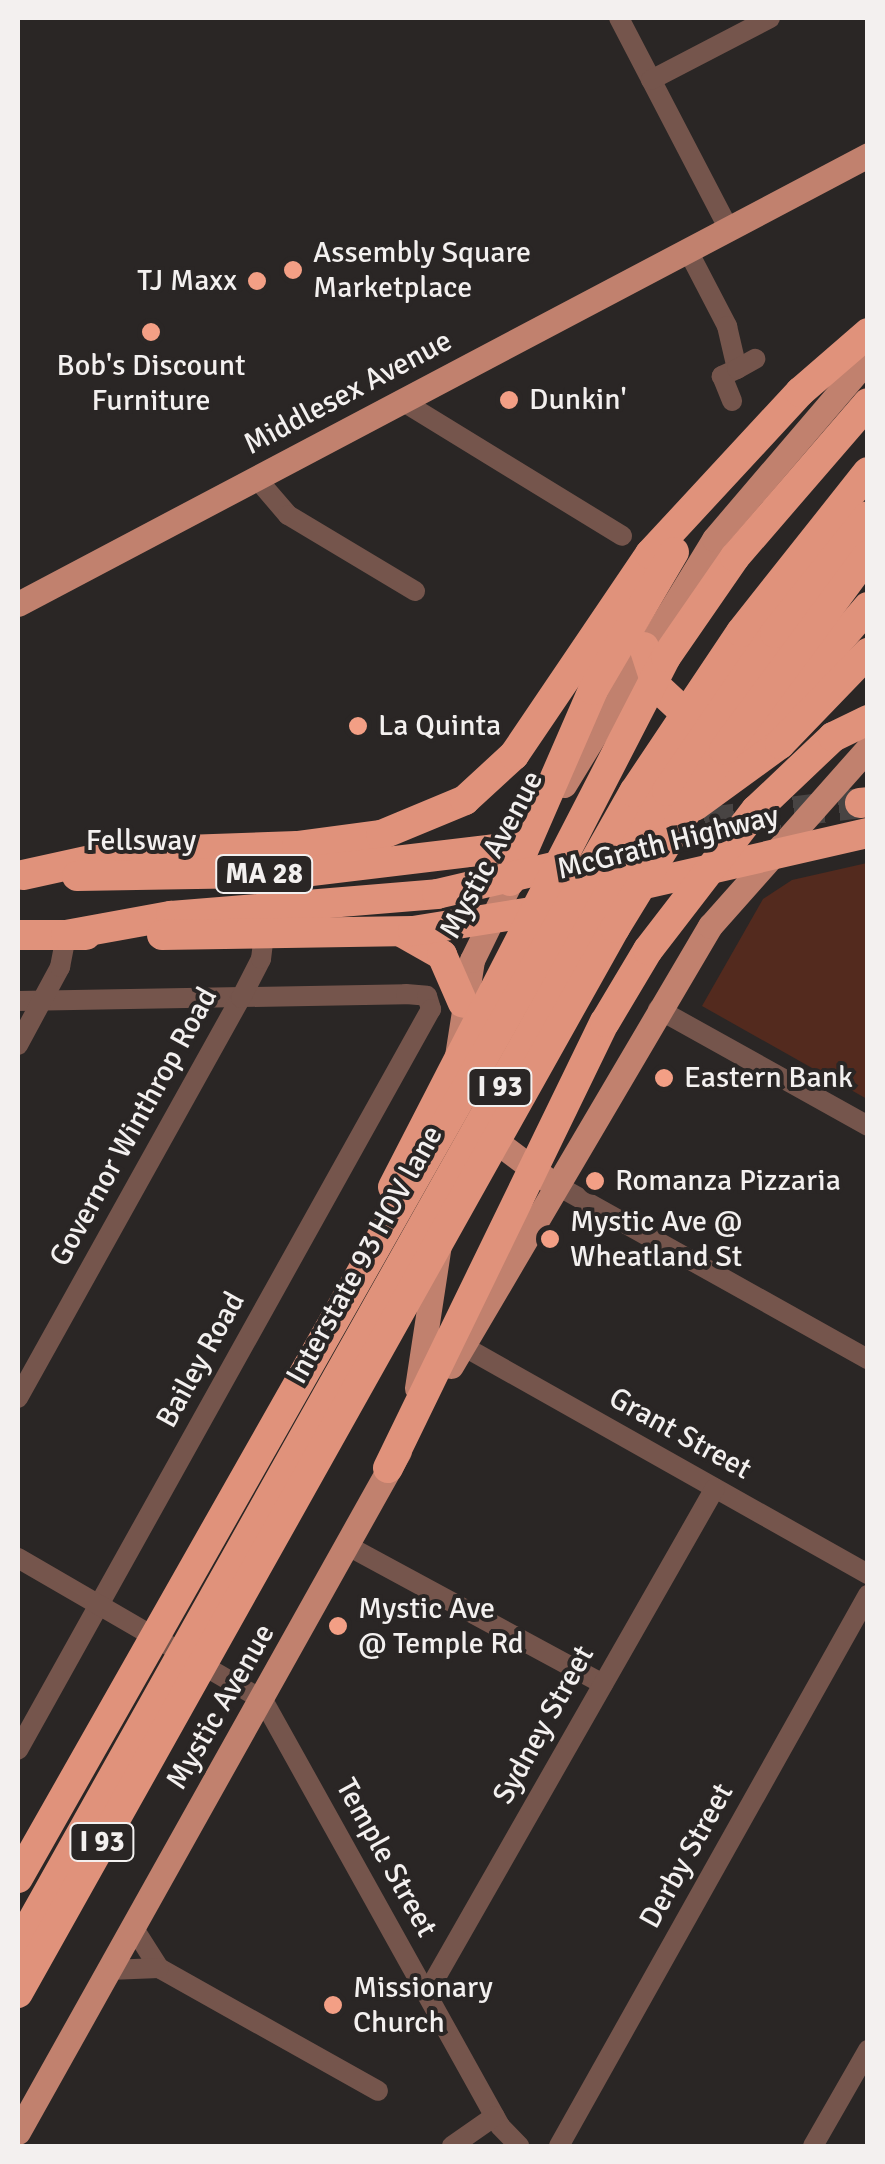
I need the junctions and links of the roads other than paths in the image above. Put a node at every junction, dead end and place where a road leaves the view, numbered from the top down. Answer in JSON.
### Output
{"nodes":[{"id":1,"x":619,"y":18,"type":"edge"},
{"id":2,"x":770,"y":18,"type":"edge"},
{"id":3,"x":651,"y":80,"type":"junction"},
{"id":4,"x":868,"y":155,"type":"edge"},
{"id":5,"x":729,"y":230,"type":"junction"},
{"id":6,"x":688,"y":251,"type":"junction"},
{"id":7,"x":868,"y":333,"type":"edge"},
{"id":8,"x":868,"y":359,"type":"edge"},
{"id":9,"x":402,"y":400,"type":"junction"},
{"id":10,"x":732,"y":402,"type":"dead end"},
{"id":11,"x":868,"y":403,"type":"edge"},
{"id":12,"x":769,"y":426,"type":"junction"},
{"id":13,"x":868,"y":472,"type":"edge"},
{"id":14,"x":258,"y":478,"type":"junction"},
{"id":15,"x":868,"y":516,"type":"edge"},
{"id":16,"x":622,"y":536,"type":"dead end"},
{"id":17,"x":868,"y":555,"type":"edge"},
{"id":18,"x":415,"y":591,"type":"dead end"},
{"id":19,"x":18,"y":604,"type":"edge"},
{"id":20,"x":868,"y":607,"type":"edge"},
{"id":21,"x":644,"y":647,"type":"junction"},
{"id":22,"x":868,"y":653,"type":"edge"},
{"id":23,"x":868,"y":720,"type":"edge"},
{"id":24,"x":780,"y":744,"type":"junction"},
{"id":25,"x":866,"y":750,"type":"edge"},
{"id":26,"x":868,"y":833,"type":"edge"},
{"id":27,"x":503,"y":848,"type":"dead end"},
{"id":28,"x":771,"y":852,"type":"junction"},
{"id":29,"x":657,"y":858,"type":"junction"},
{"id":30,"x":708,"y":867,"type":"junction"},
{"id":31,"x":20,"y":875,"type":"edge"},
{"id":32,"x":510,"y":880,"type":"junction"},
{"id":33,"x":486,"y":923,"type":"junction"},
{"id":34,"x":400,"y":932,"type":"junction"},
{"id":35,"x":264,"y":934,"type":"junction"},
{"id":36,"x":18,"y":935,"type":"edge"},
{"id":37,"x":66,"y":935,"type":"junction"},
{"id":38,"x":241,"y":998,"type":"junction"},
{"id":39,"x":42,"y":1001,"type":"junction"},
{"id":40,"x":18,"y":1002,"type":"edge"},
{"id":41,"x":463,"y":1002,"type":"junction"},
{"id":42,"x":658,"y":1008,"type":"junction"},
{"id":43,"x":18,"y":1044,"type":"edge"},
{"id":44,"x":455,"y":1071,"type":"junction"},
{"id":45,"x":868,"y":1126,"type":"edge"},
{"id":46,"x":545,"y":1179,"type":"junction"},
{"id":47,"x":362,"y":1270,"type":"junction"},
{"id":48,"x":464,"y":1346,"type":"junction"},
{"id":49,"x":868,"y":1359,"type":"edge"},
{"id":50,"x":18,"y":1398,"type":"edge"},
{"id":51,"x":388,"y":1468,"type":"junction"},
{"id":52,"x":715,"y":1488,"type":"junction"},
{"id":53,"x":348,"y":1546,"type":"junction"},
{"id":54,"x":18,"y":1558,"type":"edge"},
{"id":55,"x":868,"y":1574,"type":"edge"},
{"id":56,"x":868,"y":1594,"type":"edge"},
{"id":57,"x":98,"y":1604,"type":"junction"},
{"id":58,"x":603,"y":1684,"type":"junction"},
{"id":59,"x":177,"y":1686,"type":"junction"},
{"id":60,"x":264,"y":1700,"type":"junction"},
{"id":61,"x":18,"y":1750,"type":"edge"},
{"id":62,"x":18,"y":1878,"type":"edge"},
{"id":63,"x":133,"y":1926,"type":"junction"},
{"id":64,"x":18,"y":1946,"type":"edge"},
{"id":65,"x":158,"y":1968,"type":"junction"},
{"id":66,"x":109,"y":1970,"type":"junction"},
{"id":67,"x":18,"y":1993,"type":"edge"},
{"id":68,"x":427,"y":1993,"type":"junction"},
{"id":69,"x":868,"y":2050,"type":"edge"},
{"id":70,"x":378,"y":2092,"type":"dead end"},
{"id":71,"x":494,"y":2116,"type":"junction"},
{"id":72,"x":18,"y":2132,"type":"edge"},
{"id":73,"x":452,"y":2146,"type":"edge"},
{"id":74,"x":519,"y":2146,"type":"edge"},
{"id":75,"x":559,"y":2146,"type":"edge"},
{"id":76,"x":813,"y":2146,"type":"edge"}],
"edges":[{"from":1,"to":3,"type":"street"},
{"from":2,"to":3,"type":"street"},
{"from":3,"to":5,"type":"street"},
{"from":4,"to":5,"type":"main road","name":"Middlesex Avenue"},
{"from":5,"to":6,"type":"main road","name":"Middlesex Avenue"},
{"from":6,"to":9,"type":"main road","name":"Middlesex Avenue"},
{"from":6,"to":10,"type":"street"},
{"from":7,"to":12,"type":"highway"},
{"from":8,"to":21,"type":"main road","name":"Mystic Avenue"},
{"from":9,"to":14,"type":"main road","name":"Middlesex Avenue"},
{"from":9,"to":16,"type":"street"},
{"from":11,"to":47,"type":"highway"},
{"from":12,"to":31,"type":"highway"},
{"from":12,"to":32,"type":"highway"},
{"from":13,"to":47,"type":"highway","number":"I 93"},
{"from":14,"to":18,"type":"street"},
{"from":14,"to":19,"type":"main road","name":"Middlesex Avenue"},
{"from":15,"to":59,"type":"highway","name":"Interstate 93 HOV lane","number":"I 93"},
{"from":17,"to":29,"type":"highway","number":"I 93"},
{"from":20,"to":29,"type":"highway"},
{"from":21,"to":24,"type":"highway"},
{"from":21,"to":32,"type":"main road","name":"Mystic Avenue"},
{"from":22,"to":24,"type":"highway"},
{"from":23,"to":30,"type":"highway"},
{"from":24,"to":32,"type":"highway"},
{"from":25,"to":28,"type":"main road","name":"Mystic Avenue"},
{"from":26,"to":28,"type":"highway","name":"McGrath Highway","number":"MA 28"},
{"from":27,"to":31,"type":"highway","name":"Fellsway","number":"MA 28"},
{"from":28,"to":30,"type":"highway","name":"McGrath Highway","number":"MA 28"},
{"from":28,"to":42,"type":"main road","name":"Mystic Avenue"},
{"from":29,"to":59,"type":"highway","number":"I 93"},
{"from":30,"to":33,"type":"highway","name":"McGrath Highway","number":"MA 28"},
{"from":30,"to":46,"type":"highway"},
{"from":32,"to":33,"type":"main road","name":"Mystic Avenue"},
{"from":32,"to":37,"type":"highway"},
{"from":33,"to":34,"type":"highway","number":"MA 28"},
{"from":33,"to":41,"type":"main road","name":"Mystic Avenue"},
{"from":34,"to":35,"type":"highway","number":"MA 28"},
{"from":34,"to":41,"type":"highway"},
{"from":35,"to":37,"type":"highway","number":"MA 28"},
{"from":35,"to":38,"type":"street","name":"Governor Winthrop Road"},
{"from":36,"to":37,"type":"highway","number":"MA 28"},
{"from":37,"to":39,"type":"street"},
{"from":38,"to":39,"type":"street"},
{"from":38,"to":50,"type":"street","name":"Governor Winthrop Road"},
{"from":38,"to":57,"type":"street","name":"Bailey Road"},
{"from":39,"to":40,"type":"street"},
{"from":39,"to":43,"type":"street"},
{"from":41,"to":44,"type":"main road","name":"Mystic Avenue"},
{"from":42,"to":45,"type":"street"},
{"from":42,"to":46,"type":"main road","name":"Mystic Avenue"},
{"from":44,"to":46,"type":"main road"},
{"from":44,"to":51,"type":"main road","name":"Mystic Avenue"},
{"from":46,"to":48,"type":"main road","name":"Mystic Avenue"},
{"from":46,"to":49,"type":"street"},
{"from":46,"to":51,"type":"highway"},
{"from":47,"to":62,"type":"highway","number":"I 93"},
{"from":48,"to":51,"type":"main road","name":"Mystic Avenue"},
{"from":48,"to":52,"type":"street","name":"Grant Street"},
{"from":51,"to":53,"type":"main road","name":"Mystic Avenue"},
{"from":52,"to":55,"type":"street","name":"Grant Street"},
{"from":52,"to":58,"type":"street","name":"Sydney Street"},
{"from":53,"to":58,"type":"street"},
{"from":53,"to":60,"type":"main road","name":"Mystic Avenue"},
{"from":54,"to":57,"type":"street"},
{"from":56,"to":75,"type":"street","name":"Derby Street"},
{"from":57,"to":60,"type":"street"},
{"from":57,"to":61,"type":"street","name":"Bailey Road"},
{"from":58,"to":68,"type":"street","name":"Sydney Street"},
{"from":59,"to":64,"type":"highway","name":"Interstate 93 HOV lane","number":"I 93"},
{"from":59,"to":67,"type":"highway","number":"I 93"},
{"from":60,"to":63,"type":"main road","name":"Mystic Avenue"},
{"from":60,"to":68,"type":"street","name":"Temple Street"},
{"from":63,"to":65,"type":"street"},
{"from":63,"to":66,"type":"main road","name":"Mystic Avenue"},
{"from":65,"to":66,"type":"street"},
{"from":65,"to":70,"type":"street"},
{"from":66,"to":72,"type":"main road","name":"Mystic Avenue"},
{"from":68,"to":71,"type":"street","name":"Temple Street"},
{"from":69,"to":76,"type":"street"},
{"from":71,"to":73,"type":"street"},
{"from":71,"to":74,"type":"street","name":"Temple Street"}]}
